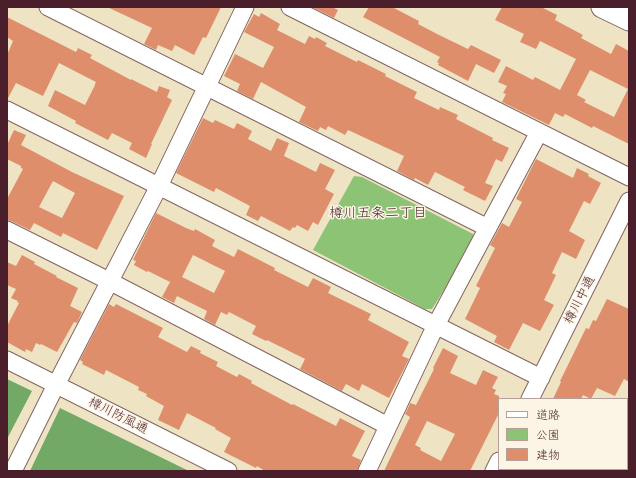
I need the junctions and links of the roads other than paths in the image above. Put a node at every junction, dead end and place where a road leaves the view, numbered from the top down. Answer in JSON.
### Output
{"nodes":[{"id":1,"x":48,"y":7,"type":"edge"},
{"id":2,"x":245,"y":7,"type":"edge"},
{"id":3,"x":290,"y":7,"type":"edge"},
{"id":4,"x":602,"y":7,"type":"edge"},
{"id":5,"x":629,"y":20,"type":"edge"},
{"id":6,"x":207,"y":87,"type":"junction"},
{"id":7,"x":7,"y":110,"type":"edge"},
{"id":8,"x":539,"y":132,"type":"junction"},
{"id":9,"x":629,"y":177,"type":"edge"},
{"id":10,"x":159,"y":186,"type":"junction"},
{"id":11,"x":629,"y":201,"type":"edge"},
{"id":12,"x":488,"y":228,"type":"junction"},
{"id":13,"x":7,"y":230,"type":"edge"},
{"id":14,"x":109,"y":282,"type":"junction"},
{"id":15,"x":436,"y":325,"type":"junction"},
{"id":16,"x":7,"y":360,"type":"edge"},
{"id":17,"x":541,"y":378,"type":"junction"},
{"id":18,"x":56,"y":384,"type":"junction"},
{"id":19,"x":531,"y":398,"type":"edge"},
{"id":20,"x":388,"y":426,"type":"junction"},
{"id":21,"x":12,"y":471,"type":"edge"},
{"id":22,"x":228,"y":471,"type":"edge"},
{"id":23,"x":367,"y":471,"type":"edge"}],
"edges":[{"from":1,"to":6,"type":"street"},
{"from":2,"to":6,"type":"street"},
{"from":3,"to":8,"type":"street"},
{"from":4,"to":5,"type":"street"},
{"from":6,"to":10,"type":"street"},
{"from":6,"to":12,"type":"street"},
{"from":7,"to":10,"type":"street"},
{"from":8,"to":9,"type":"street"},
{"from":8,"to":12,"type":"street"},
{"from":10,"to":14,"type":"street"},
{"from":10,"to":15,"type":"street"},
{"from":11,"to":17,"type":"street","name":"樽川中通"},
{"from":12,"to":15,"type":"street"},
{"from":13,"to":14,"type":"street"},
{"from":14,"to":18,"type":"street"},
{"from":14,"to":20,"type":"street"},
{"from":15,"to":17,"type":"street"},
{"from":15,"to":20,"type":"street"},
{"from":16,"to":18,"type":"street","name":"樽川防風通"},
{"from":17,"to":19,"type":"street","name":"樽川中通"},
{"from":18,"to":21,"type":"street"},
{"from":18,"to":22,"type":"street","name":"樽川防風通"},
{"from":20,"to":23,"type":"street"}]}
